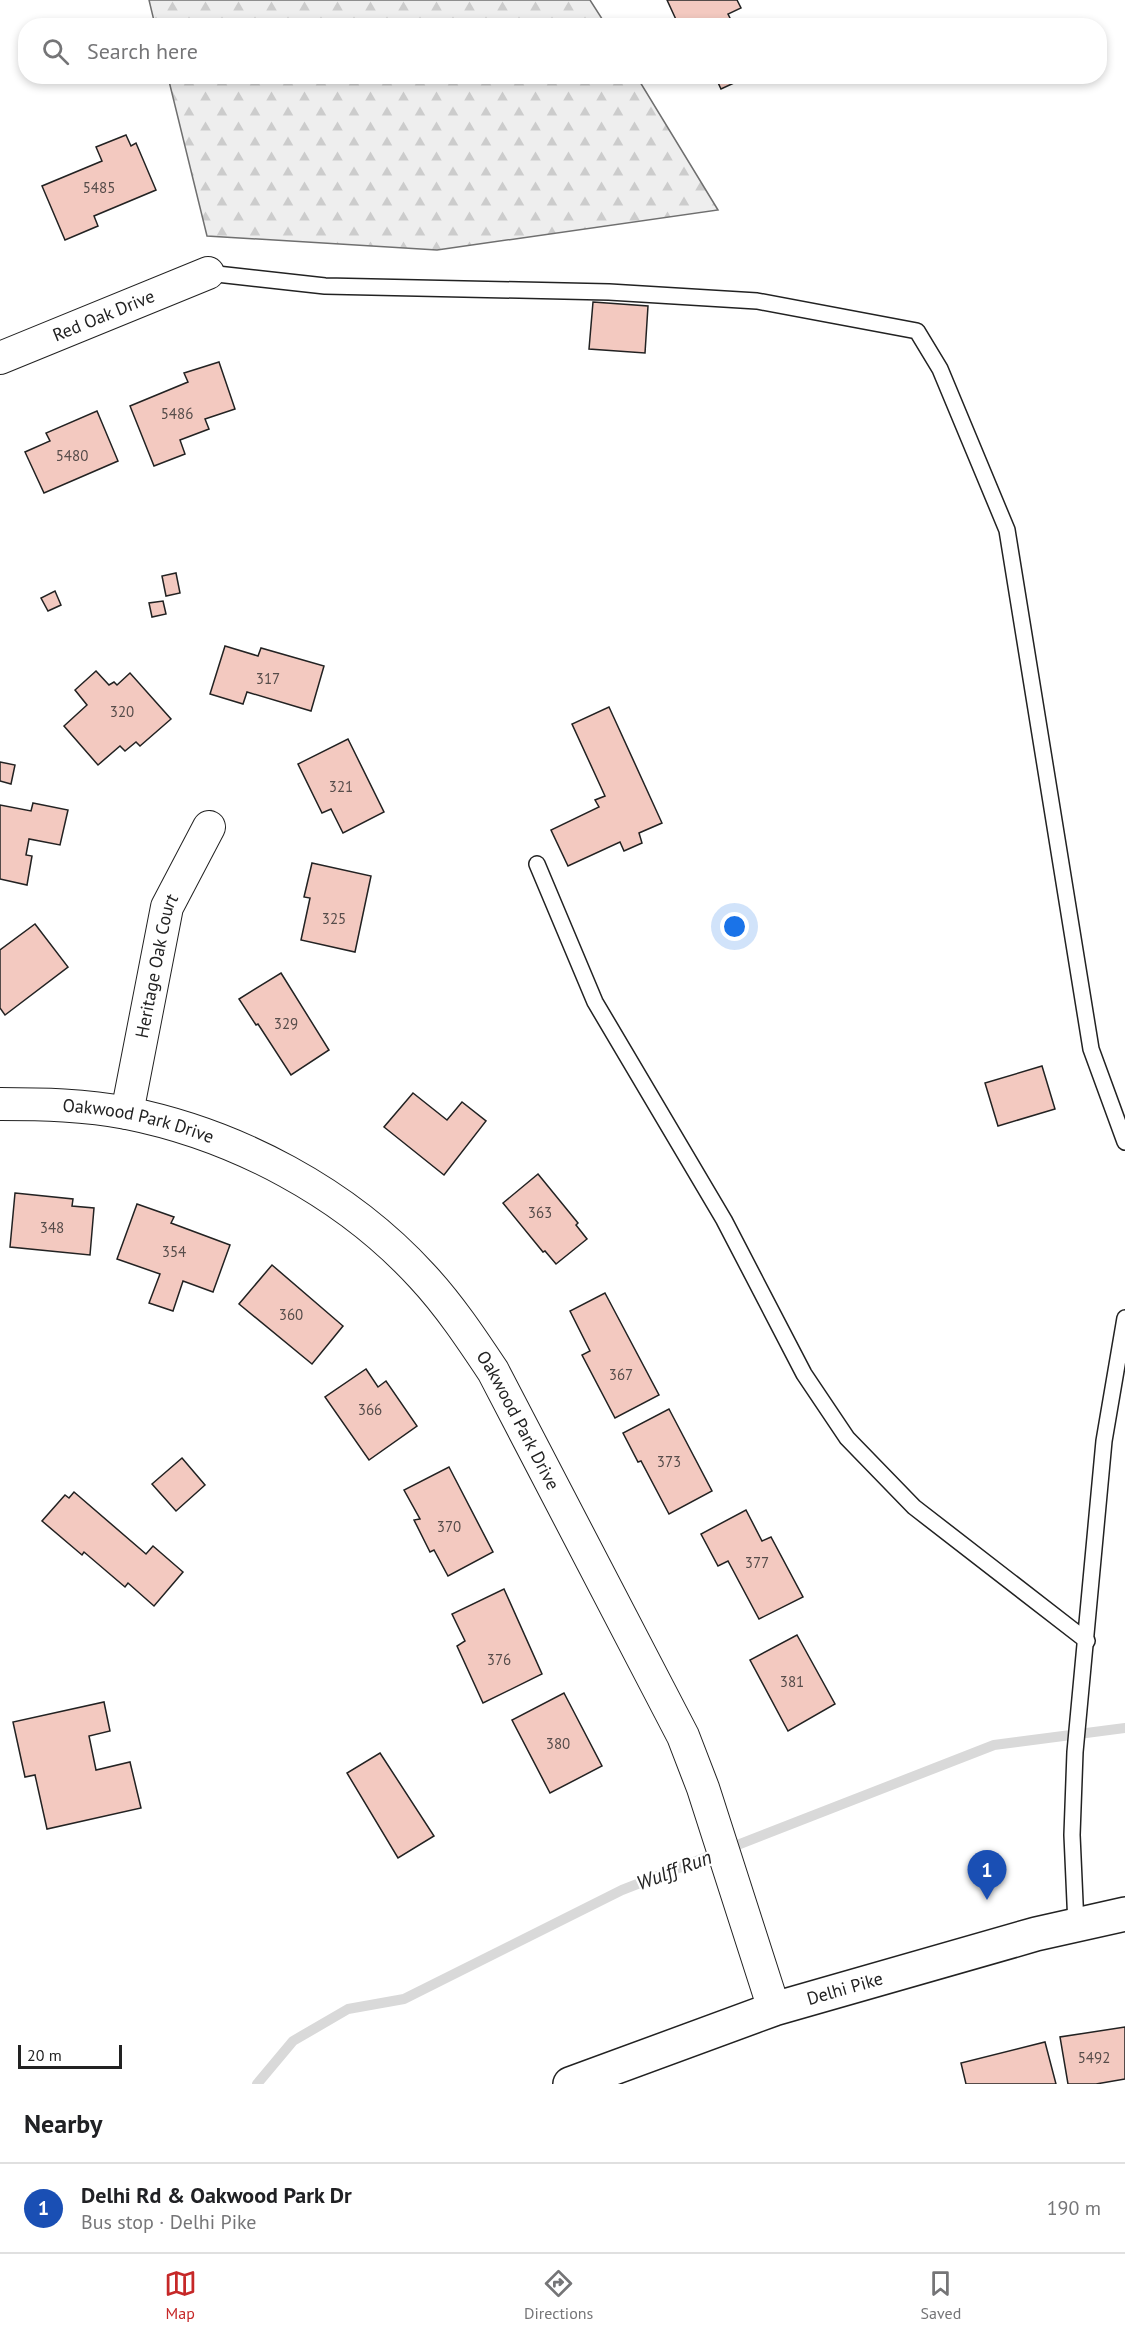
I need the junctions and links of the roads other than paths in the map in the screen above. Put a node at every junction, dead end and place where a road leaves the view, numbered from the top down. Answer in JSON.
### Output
{"nodes":[{"id":1,"x":208,"y":273,"type":"joint"},
{"id":2,"x":0,"y":358,"type":"edge"},
{"id":3,"x":209,"y":826,"type":"dead end"},
{"id":4,"x":537,"y":864,"type":"dead end"},
{"id":5,"x":0,"y":1104,"type":"edge"},
{"id":6,"x":127,"y":1113,"type":"junction"},
{"id":7,"x":1125,"y":1142,"type":"edge"},
{"id":8,"x":1125,"y":1318,"type":"edge"},
{"id":9,"x":1087,"y":1641,"type":"junction"},
{"id":10,"x":1125,"y":1914,"type":"edge"},
{"id":11,"x":1076,"y":1925,"type":"junction"},
{"id":12,"x":774,"y":2009,"type":"junction"},
{"id":13,"x":570,"y":2084,"type":"edge"}],
"edges":[{"from":1,"to":2,"type":"street","name":"Red Oak Drive"},
{"from":1,"to":7,"type":"lane"},
{"from":3,"to":6,"type":"street","name":"Heritage Oak Court"},
{"from":4,"to":9,"type":"lane"},
{"from":5,"to":6,"type":"street","name":"Oakwood Park Drive"},
{"from":6,"to":12,"type":"street","name":"Oakwood Park Drive"},
{"from":8,"to":9,"type":"lane"},
{"from":9,"to":11,"type":"lane"},
{"from":10,"to":11,"type":"street","name":"Delhi Pike"},
{"from":11,"to":12,"type":"street","name":"Delhi Pike"},
{"from":12,"to":13,"type":"street","name":"Delhi Pike"}]}
